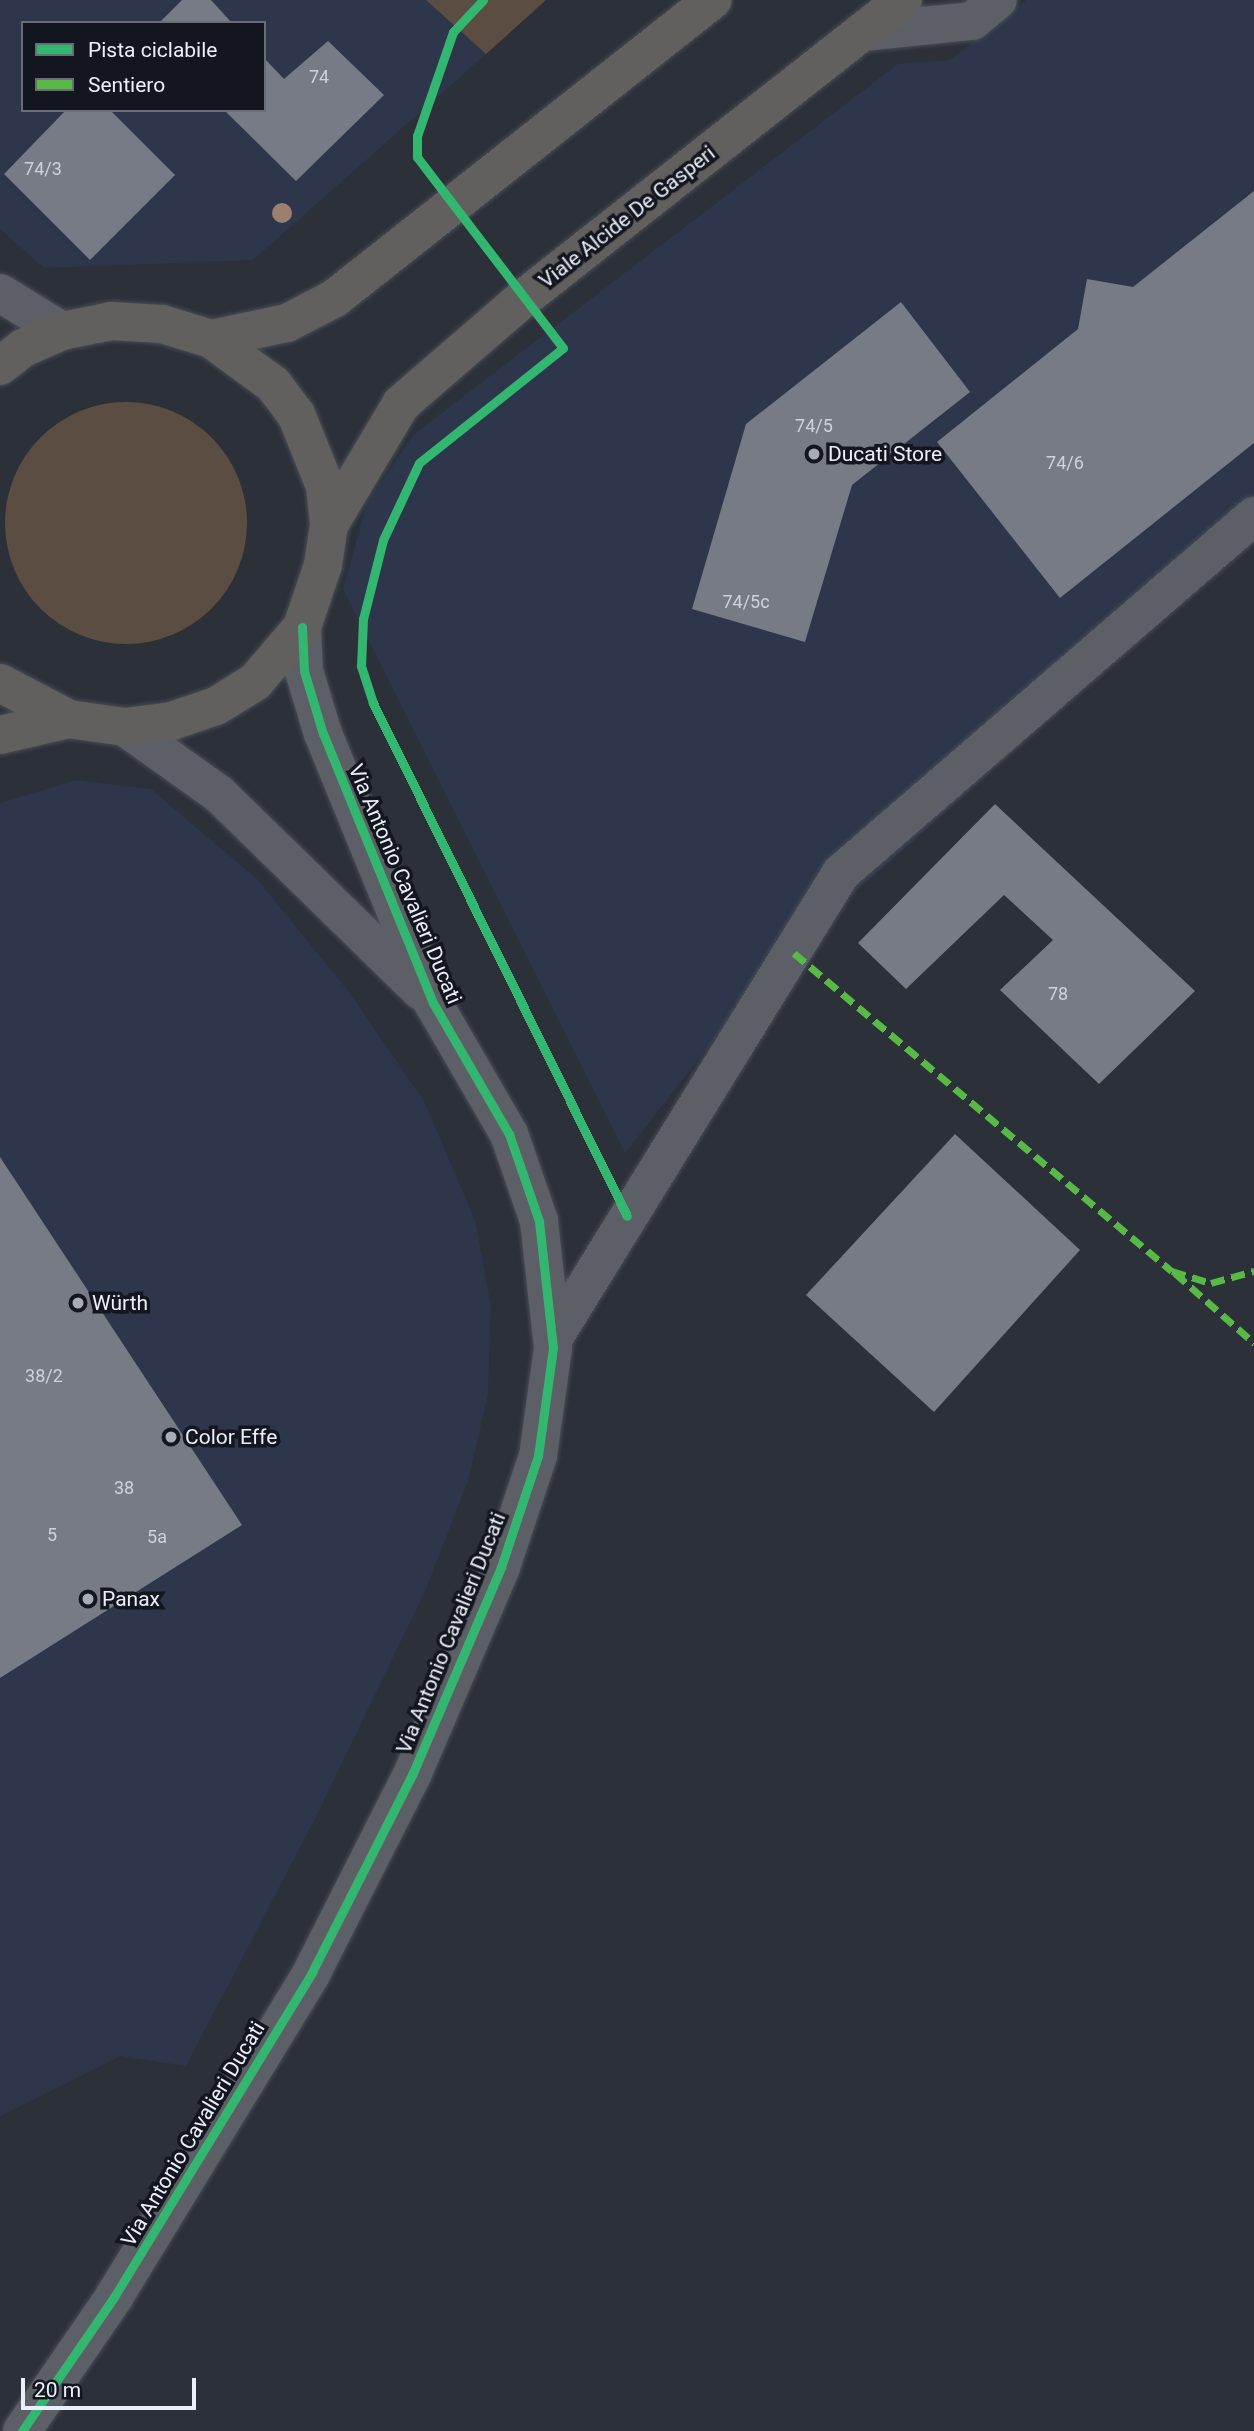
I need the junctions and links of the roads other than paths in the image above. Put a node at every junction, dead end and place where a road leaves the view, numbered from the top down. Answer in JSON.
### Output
{"nodes":[{"id":1,"x":712,"y":0,"type":"edge"},
{"id":2,"x":903,"y":0,"type":"edge"},
{"id":3,"x":998,"y":0,"type":"edge"},
{"id":4,"x":863,"y":32,"type":"junction"},
{"id":5,"x":0,"y":293,"type":"edge"},
{"id":6,"x":62,"y":331,"type":"junction"},
{"id":7,"x":211,"y":339,"type":"junction"},
{"id":8,"x":0,"y":366,"type":"edge"},
{"id":9,"x":1254,"y":516,"type":"edge"},
{"id":10,"x":328,"y":525,"type":"junction"},
{"id":11,"x":302,"y":627,"type":"junction"},
{"id":12,"x":0,"y":683,"type":"edge"},
{"id":13,"x":69,"y":719,"type":"junction"},
{"id":14,"x":125,"y":727,"type":"junction"},
{"id":15,"x":0,"y":736,"type":"edge"},
{"id":16,"x":433,"y":1003,"type":"junction"},
{"id":17,"x":553,"y":1339,"type":"junction"},
{"id":18,"x":22,"y":2431,"type":"edge"}],
"edges":[{"from":1,"to":7,"type":"main road"},
{"from":2,"to":4,"type":"main road","name":"Viale Alcide De Gasperi"},
{"from":3,"to":4,"type":"street"},
{"from":4,"to":10,"type":"main road","name":"Viale Alcide De Gasperi"},
{"from":5,"to":6,"type":"street"},
{"from":6,"to":7,"type":"main road"},
{"from":6,"to":8,"type":"main road"},
{"from":7,"to":10,"type":"main road"},
{"from":9,"to":17,"type":"street"},
{"from":10,"to":11,"type":"main road"},
{"from":11,"to":14,"type":"main road"},
{"from":11,"to":16,"type":"street","name":"Via Antonio Cavalieri Ducati"},
{"from":12,"to":13,"type":"main road"},
{"from":13,"to":14,"type":"main road"},
{"from":13,"to":15,"type":"main road"},
{"from":14,"to":16,"type":"street","name":"Via Antonio Cavalieri Ducati"},
{"from":16,"to":17,"type":"street","name":"Via Antonio Cavalieri Ducati"},
{"from":17,"to":18,"type":"street","name":"Via Antonio Cavalieri Ducati"}]}
